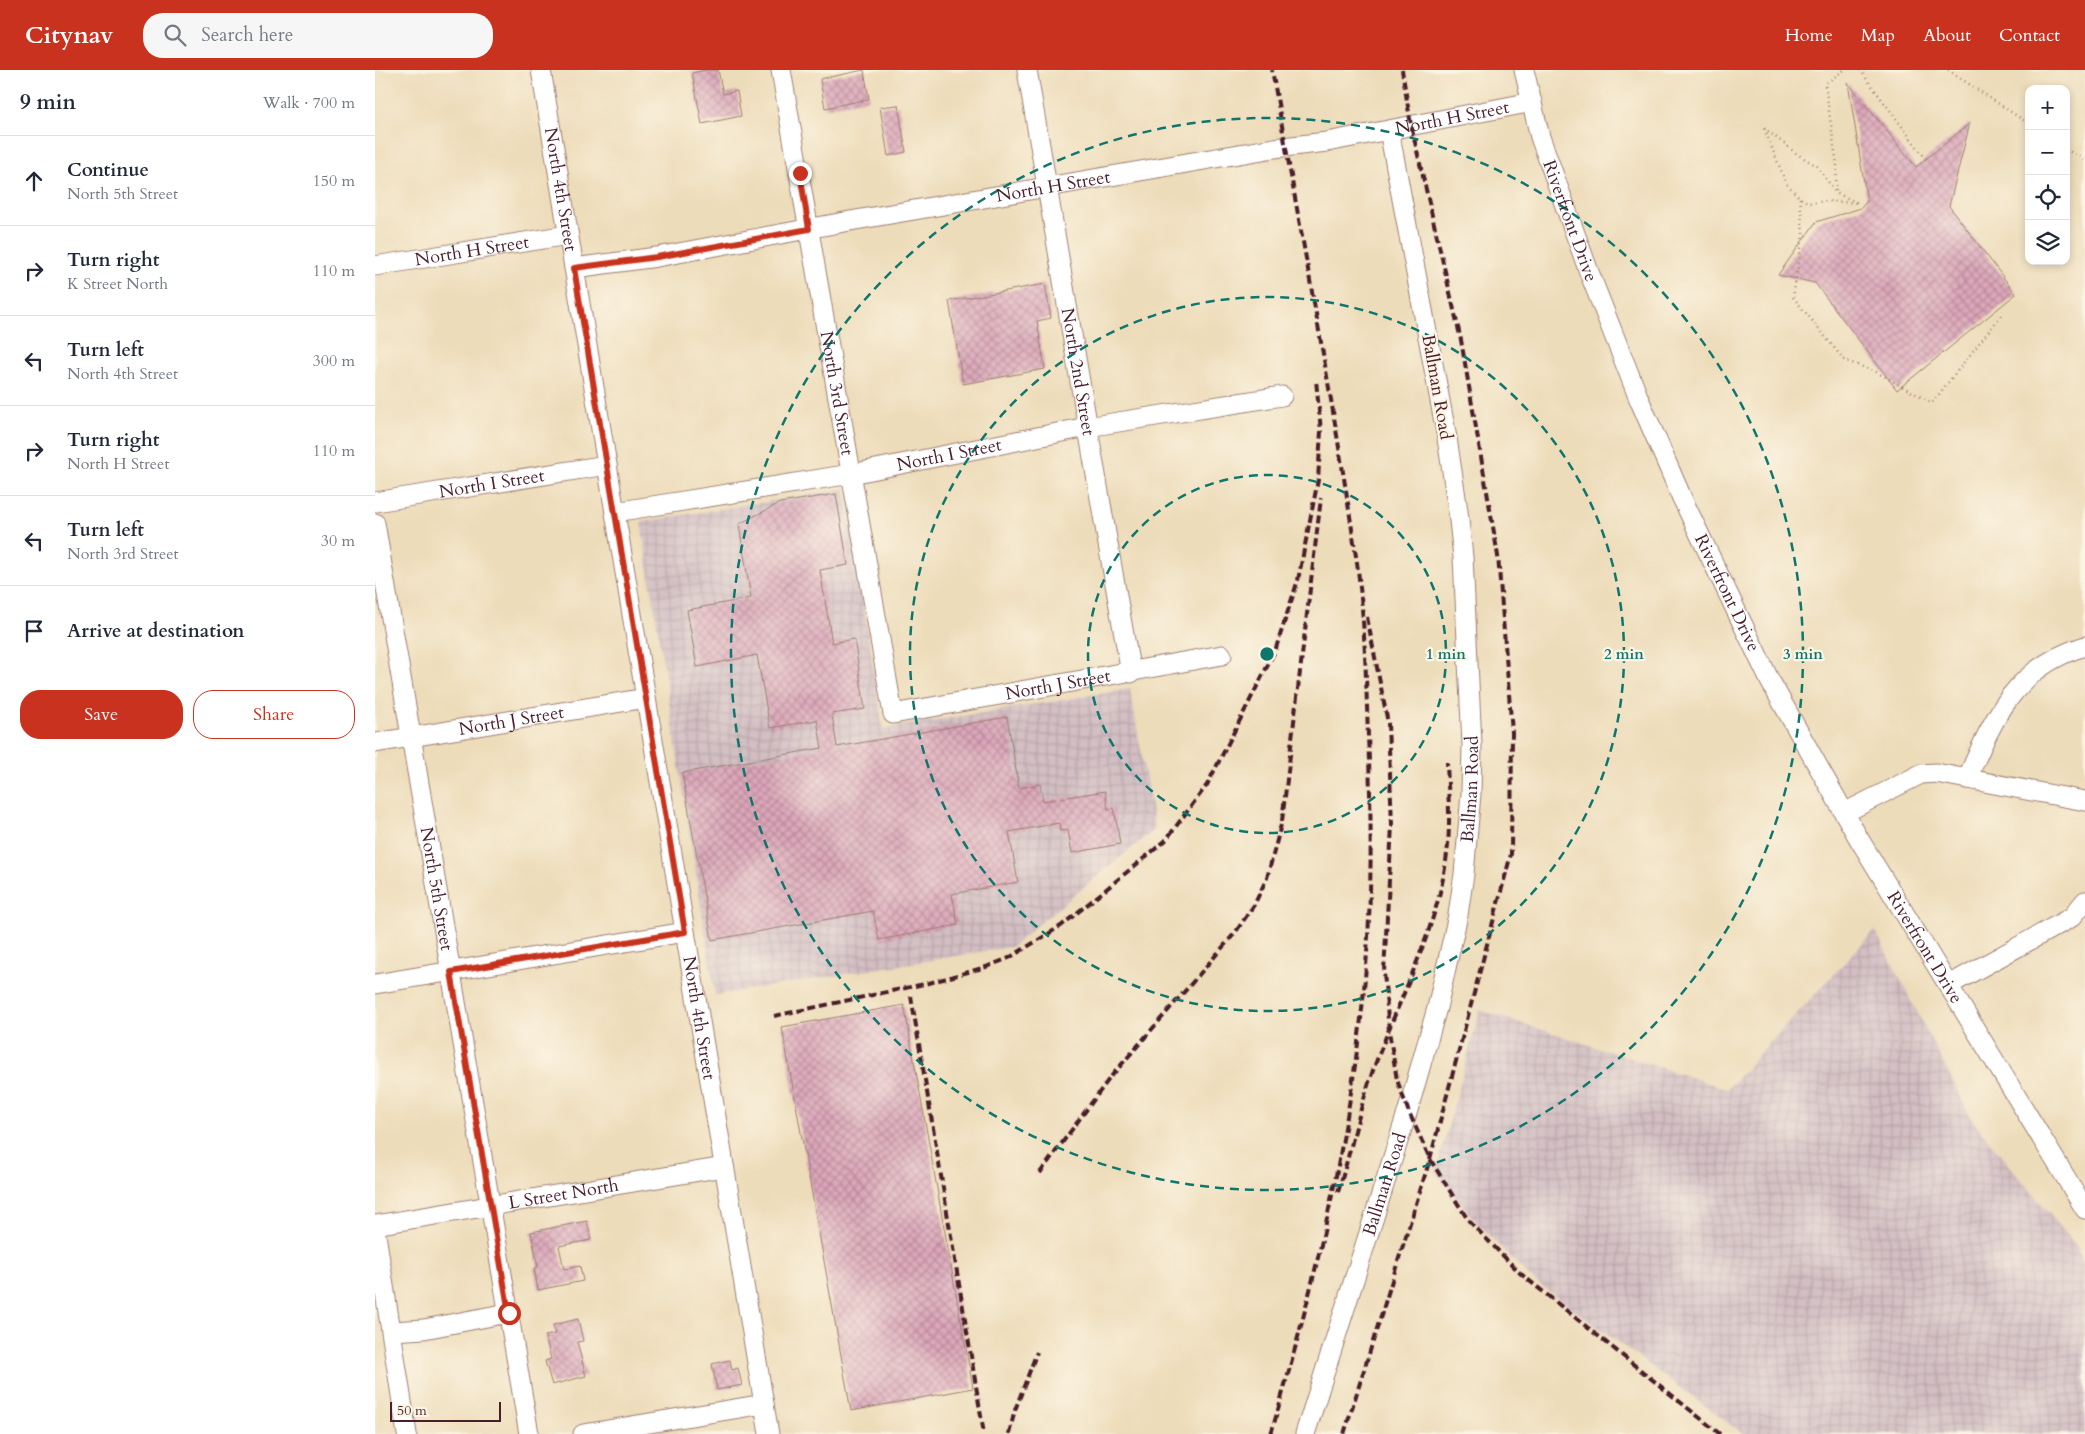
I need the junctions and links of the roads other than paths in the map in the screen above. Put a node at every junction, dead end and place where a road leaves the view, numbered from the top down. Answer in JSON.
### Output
{"nodes":[{"id":1,"x":541,"y":70,"type":"edge"},
{"id":2,"x":781,"y":70,"type":"edge"},
{"id":3,"x":1027,"y":70,"type":"edge"},
{"id":4,"x":1524,"y":70,"type":"edge"},
{"id":5,"x":1532,"y":102,"type":"junction"},
{"id":6,"x":1389,"y":130,"type":"junction"},
{"id":7,"x":1048,"y":187,"type":"junction"},
{"id":8,"x":809,"y":229,"type":"junction"},
{"id":9,"x":568,"y":235,"type":"junction"},
{"id":10,"x":375,"y":266,"type":"edge"},
{"id":11,"x":574,"y":268,"type":"junction"},
{"id":12,"x":1282,"y":396,"type":"dead end"},
{"id":13,"x":1087,"y":427,"type":"junction"},
{"id":14,"x":607,"y":465,"type":"junction"},
{"id":15,"x":851,"y":474,"type":"junction"},
{"id":16,"x":375,"y":502,"type":"edge"},
{"id":17,"x":615,"y":512,"type":"junction"},
{"id":18,"x":375,"y":523,"type":"edge"},
{"id":19,"x":2085,"y":646,"type":"edge"},
{"id":20,"x":1222,"y":655,"type":"dead end"},
{"id":21,"x":1131,"y":672,"type":"junction"},
{"id":22,"x":646,"y":698,"type":"junction"},
{"id":23,"x":893,"y":714,"type":"joint"},
{"id":24,"x":412,"y":737,"type":"junction"},
{"id":25,"x":375,"y":743,"type":"edge"},
{"id":26,"x":1967,"y":779,"type":"junction"},
{"id":27,"x":2085,"y":801,"type":"edge"},
{"id":28,"x":1844,"y":812,"type":"junction"},
{"id":29,"x":2085,"y":901,"type":"edge"},
{"id":30,"x":685,"y":932,"type":"junction"},
{"id":31,"x":451,"y":972,"type":"junction"},
{"id":32,"x":375,"y":984,"type":"edge"},
{"id":33,"x":1949,"y":984,"type":"junction"},
{"id":34,"x":724,"y":1168,"type":"junction"},
{"id":35,"x":491,"y":1207,"type":"junction"},
{"id":36,"x":2085,"y":1208,"type":"edge"},
{"id":37,"x":375,"y":1227,"type":"edge"},
{"id":38,"x":509,"y":1313,"type":"junction"},
{"id":39,"x":392,"y":1331,"type":"junction"},
{"id":40,"x":764,"y":1404,"type":"junction"},
{"id":41,"x":407,"y":1434,"type":"edge"},
{"id":42,"x":529,"y":1434,"type":"edge"},
{"id":43,"x":583,"y":1434,"type":"edge"},
{"id":44,"x":769,"y":1434,"type":"edge"},
{"id":45,"x":1305,"y":1434,"type":"edge"}],
"edges":[{"from":1,"to":9,"type":"street","name":"North 4th Street"},
{"from":2,"to":8,"type":"street","name":"North 3rd Street"},
{"from":3,"to":7,"type":"street","name":"North 2nd Street"},
{"from":4,"to":5,"type":"street","name":"Riverfront Drive"},
{"from":5,"to":6,"type":"street","name":"North H Street"},
{"from":5,"to":28,"type":"street","name":"Riverfront Drive"},
{"from":6,"to":7,"type":"street","name":"North H Street"},
{"from":6,"to":45,"type":"street","name":"Ballman Road"},
{"from":7,"to":8,"type":"street","name":"North H Street"},
{"from":7,"to":13,"type":"street","name":"North 2nd Street"},
{"from":8,"to":11,"type":"street","name":"North H Street"},
{"from":8,"to":15,"type":"street","name":"North 3rd Street"},
{"from":9,"to":10,"type":"street","name":"North H Street"},
{"from":9,"to":11,"type":"street","name":"North 4th Street"},
{"from":11,"to":14,"type":"street","name":"North 4th Street"},
{"from":12,"to":13,"type":"street","name":"North I Street"},
{"from":13,"to":15,"type":"street","name":"North I Street"},
{"from":13,"to":21,"type":"street","name":"North 2nd Street"},
{"from":14,"to":16,"type":"street","name":"North I Street"},
{"from":14,"to":17,"type":"street","name":"North 4th Street"},
{"from":15,"to":17,"type":"street","name":"North I Street"},
{"from":15,"to":23,"type":"street","name":"North 3rd Street"},
{"from":17,"to":22,"type":"street","name":"North 4th Street"},
{"from":18,"to":24,"type":"street","name":"North 5th Street"},
{"from":19,"to":26,"type":"street"},
{"from":20,"to":21,"type":"street","name":"North J Street"},
{"from":21,"to":23,"type":"street","name":"North J Street"},
{"from":22,"to":24,"type":"street","name":"North J Street"},
{"from":22,"to":30,"type":"street","name":"North 4th Street"},
{"from":24,"to":25,"type":"street","name":"North J Street"},
{"from":24,"to":31,"type":"street","name":"North 5th Street"},
{"from":26,"to":27,"type":"street"},
{"from":26,"to":28,"type":"street"},
{"from":28,"to":33,"type":"street","name":"Riverfront Drive"},
{"from":29,"to":33,"type":"street"},
{"from":30,"to":31,"type":"street"},
{"from":30,"to":34,"type":"street","name":"North 4th Street"},
{"from":31,"to":32,"type":"street"},
{"from":31,"to":35,"type":"street","name":"North 5th Street"},
{"from":33,"to":36,"type":"street","name":"Riverfront Drive"},
{"from":34,"to":35,"type":"street","name":"L Street North"},
{"from":34,"to":40,"type":"street","name":"North 4th Street"},
{"from":35,"to":37,"type":"street","name":"L Street North"},
{"from":35,"to":38,"type":"street","name":"North 5th Street"},
{"from":37,"to":39,"type":"street"},
{"from":38,"to":39,"type":"street"},
{"from":38,"to":42,"type":"street","name":"North 5th Street"},
{"from":39,"to":41,"type":"street"},
{"from":40,"to":43,"type":"street"},
{"from":40,"to":44,"type":"street","name":"North 4th Street"}]}
